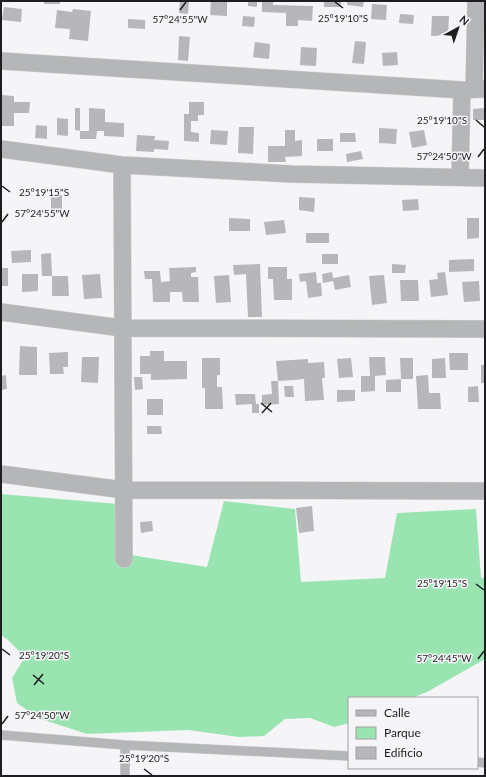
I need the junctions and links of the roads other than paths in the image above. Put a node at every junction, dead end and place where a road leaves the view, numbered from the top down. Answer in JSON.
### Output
{"nodes":[{"id":1,"x":476,"y":1,"type":"edge"},
{"id":2,"x":1,"y":61,"type":"edge"},
{"id":3,"x":474,"y":89,"type":"edge"},
{"id":4,"x":1,"y":149,"type":"edge"},
{"id":5,"x":122,"y":165,"type":"junction"},
{"id":6,"x":460,"y":177,"type":"junction"},
{"id":7,"x":485,"y":178,"type":"edge"},
{"id":8,"x":1,"y":312,"type":"edge"},
{"id":9,"x":122,"y":328,"type":"junction"},
{"id":10,"x":485,"y":329,"type":"edge"},
{"id":11,"x":1,"y":474,"type":"edge"},
{"id":12,"x":124,"y":490,"type":"junction"},
{"id":13,"x":485,"y":491,"type":"edge"},
{"id":14,"x":124,"y":559,"type":"dead end"},
{"id":15,"x":1,"y":735,"type":"edge"},
{"id":16,"x":125,"y":745,"type":"junction"},
{"id":17,"x":348,"y":756,"type":"edge"},
{"id":18,"x":126,"y":776,"type":"edge"}],
"edges":[{"from":1,"to":3,"type":"street"},
{"from":2,"to":3,"type":"street"},
{"from":3,"to":6,"type":"street"},
{"from":4,"to":5,"type":"street"},
{"from":5,"to":6,"type":"street"},
{"from":5,"to":9,"type":"street"},
{"from":6,"to":7,"type":"street"},
{"from":8,"to":9,"type":"street"},
{"from":9,"to":10,"type":"street"},
{"from":9,"to":12,"type":"street"},
{"from":11,"to":12,"type":"street"},
{"from":12,"to":13,"type":"street"},
{"from":12,"to":14,"type":"street"},
{"from":15,"to":16,"type":"lane"},
{"from":16,"to":17,"type":"lane"},
{"from":16,"to":18,"type":"lane"}]}
